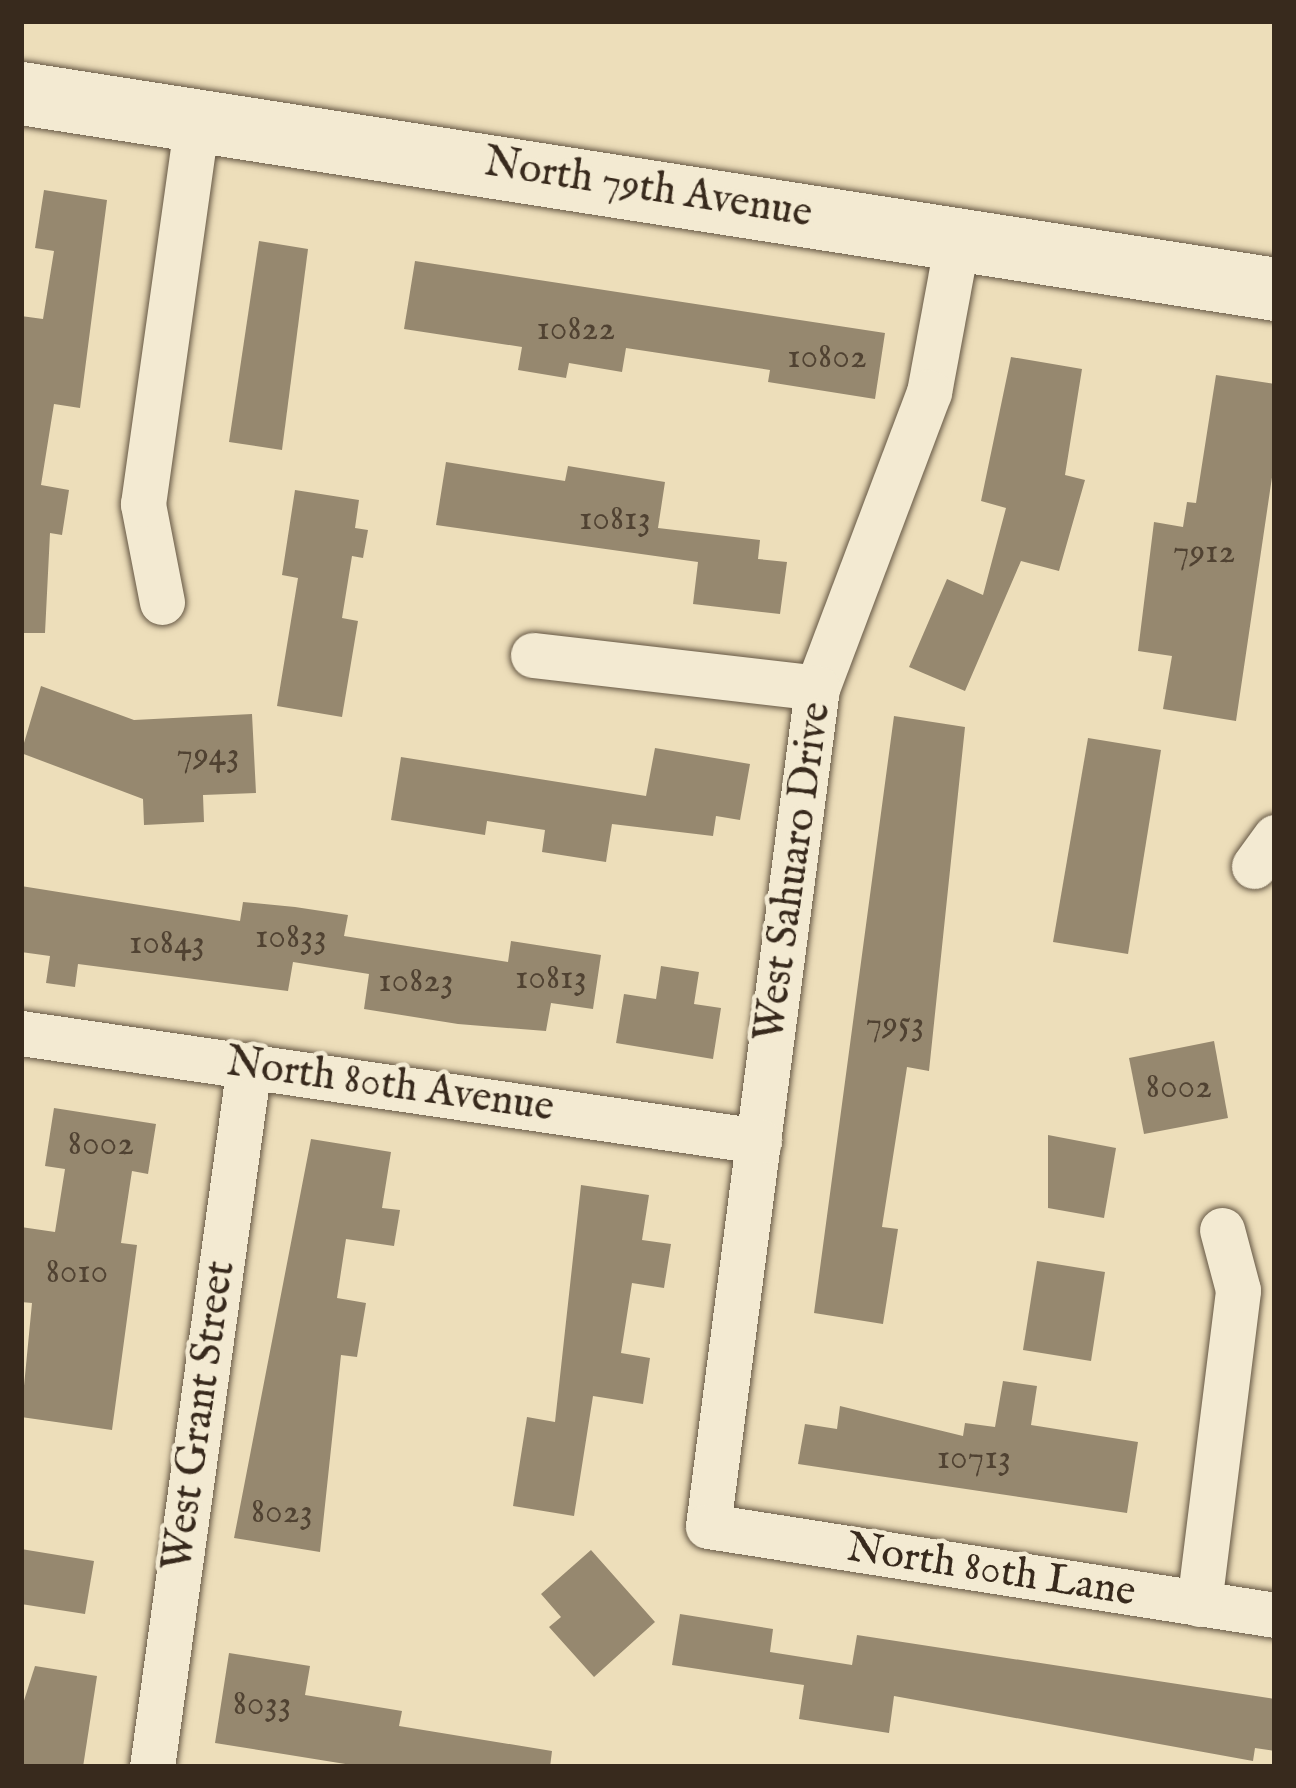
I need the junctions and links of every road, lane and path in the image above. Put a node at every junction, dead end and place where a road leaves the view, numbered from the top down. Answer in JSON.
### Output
{"nodes":[{"id":1,"x":21,"y":93,"type":"edge"},
{"id":2,"x":197,"y":119,"type":"junction"},
{"id":3,"x":958,"y":236,"type":"junction"},
{"id":4,"x":1275,"y":289,"type":"edge"},
{"id":5,"x":162,"y":602,"type":"dead end"},
{"id":6,"x":533,"y":656,"type":"dead end"},
{"id":7,"x":817,"y":688,"type":"junction"},
{"id":8,"x":21,"y":1033,"type":"edge"},
{"id":9,"x":249,"y":1065,"type":"junction"},
{"id":10,"x":758,"y":1141,"type":"junction"},
{"id":11,"x":1222,"y":1230,"type":"dead end"},
{"id":12,"x":708,"y":1526,"type":"joint"},
{"id":13,"x":1199,"y":1604,"type":"junction"},
{"id":14,"x":1275,"y":1615,"type":"edge"},
{"id":15,"x":152,"y":1767,"type":"edge"}],
"edges":[{"from":1,"to":2,"type":"street","name":"North 79th Avenue"},
{"from":2,"to":3,"type":"street","name":"North 79th Avenue"},
{"from":2,"to":5,"type":"street"},
{"from":3,"to":4,"type":"street","name":"North 79th Avenue"},
{"from":3,"to":7,"type":"street","name":"West Sahuaro Drive"},
{"from":6,"to":7,"type":"street"},
{"from":7,"to":10,"type":"street","name":"West Sahuaro Drive"},
{"from":8,"to":9,"type":"street","name":"North 80th Avenue"},
{"from":9,"to":10,"type":"street","name":"North 80th Avenue"},
{"from":9,"to":15,"type":"street","name":"West Grant Street"},
{"from":10,"to":12,"type":"street","name":"West Sahuaro Drive"},
{"from":11,"to":13,"type":"street"},
{"from":12,"to":13,"type":"street","name":"North 80th Lane"},
{"from":13,"to":14,"type":"street","name":"North 80th Lane"}]}
